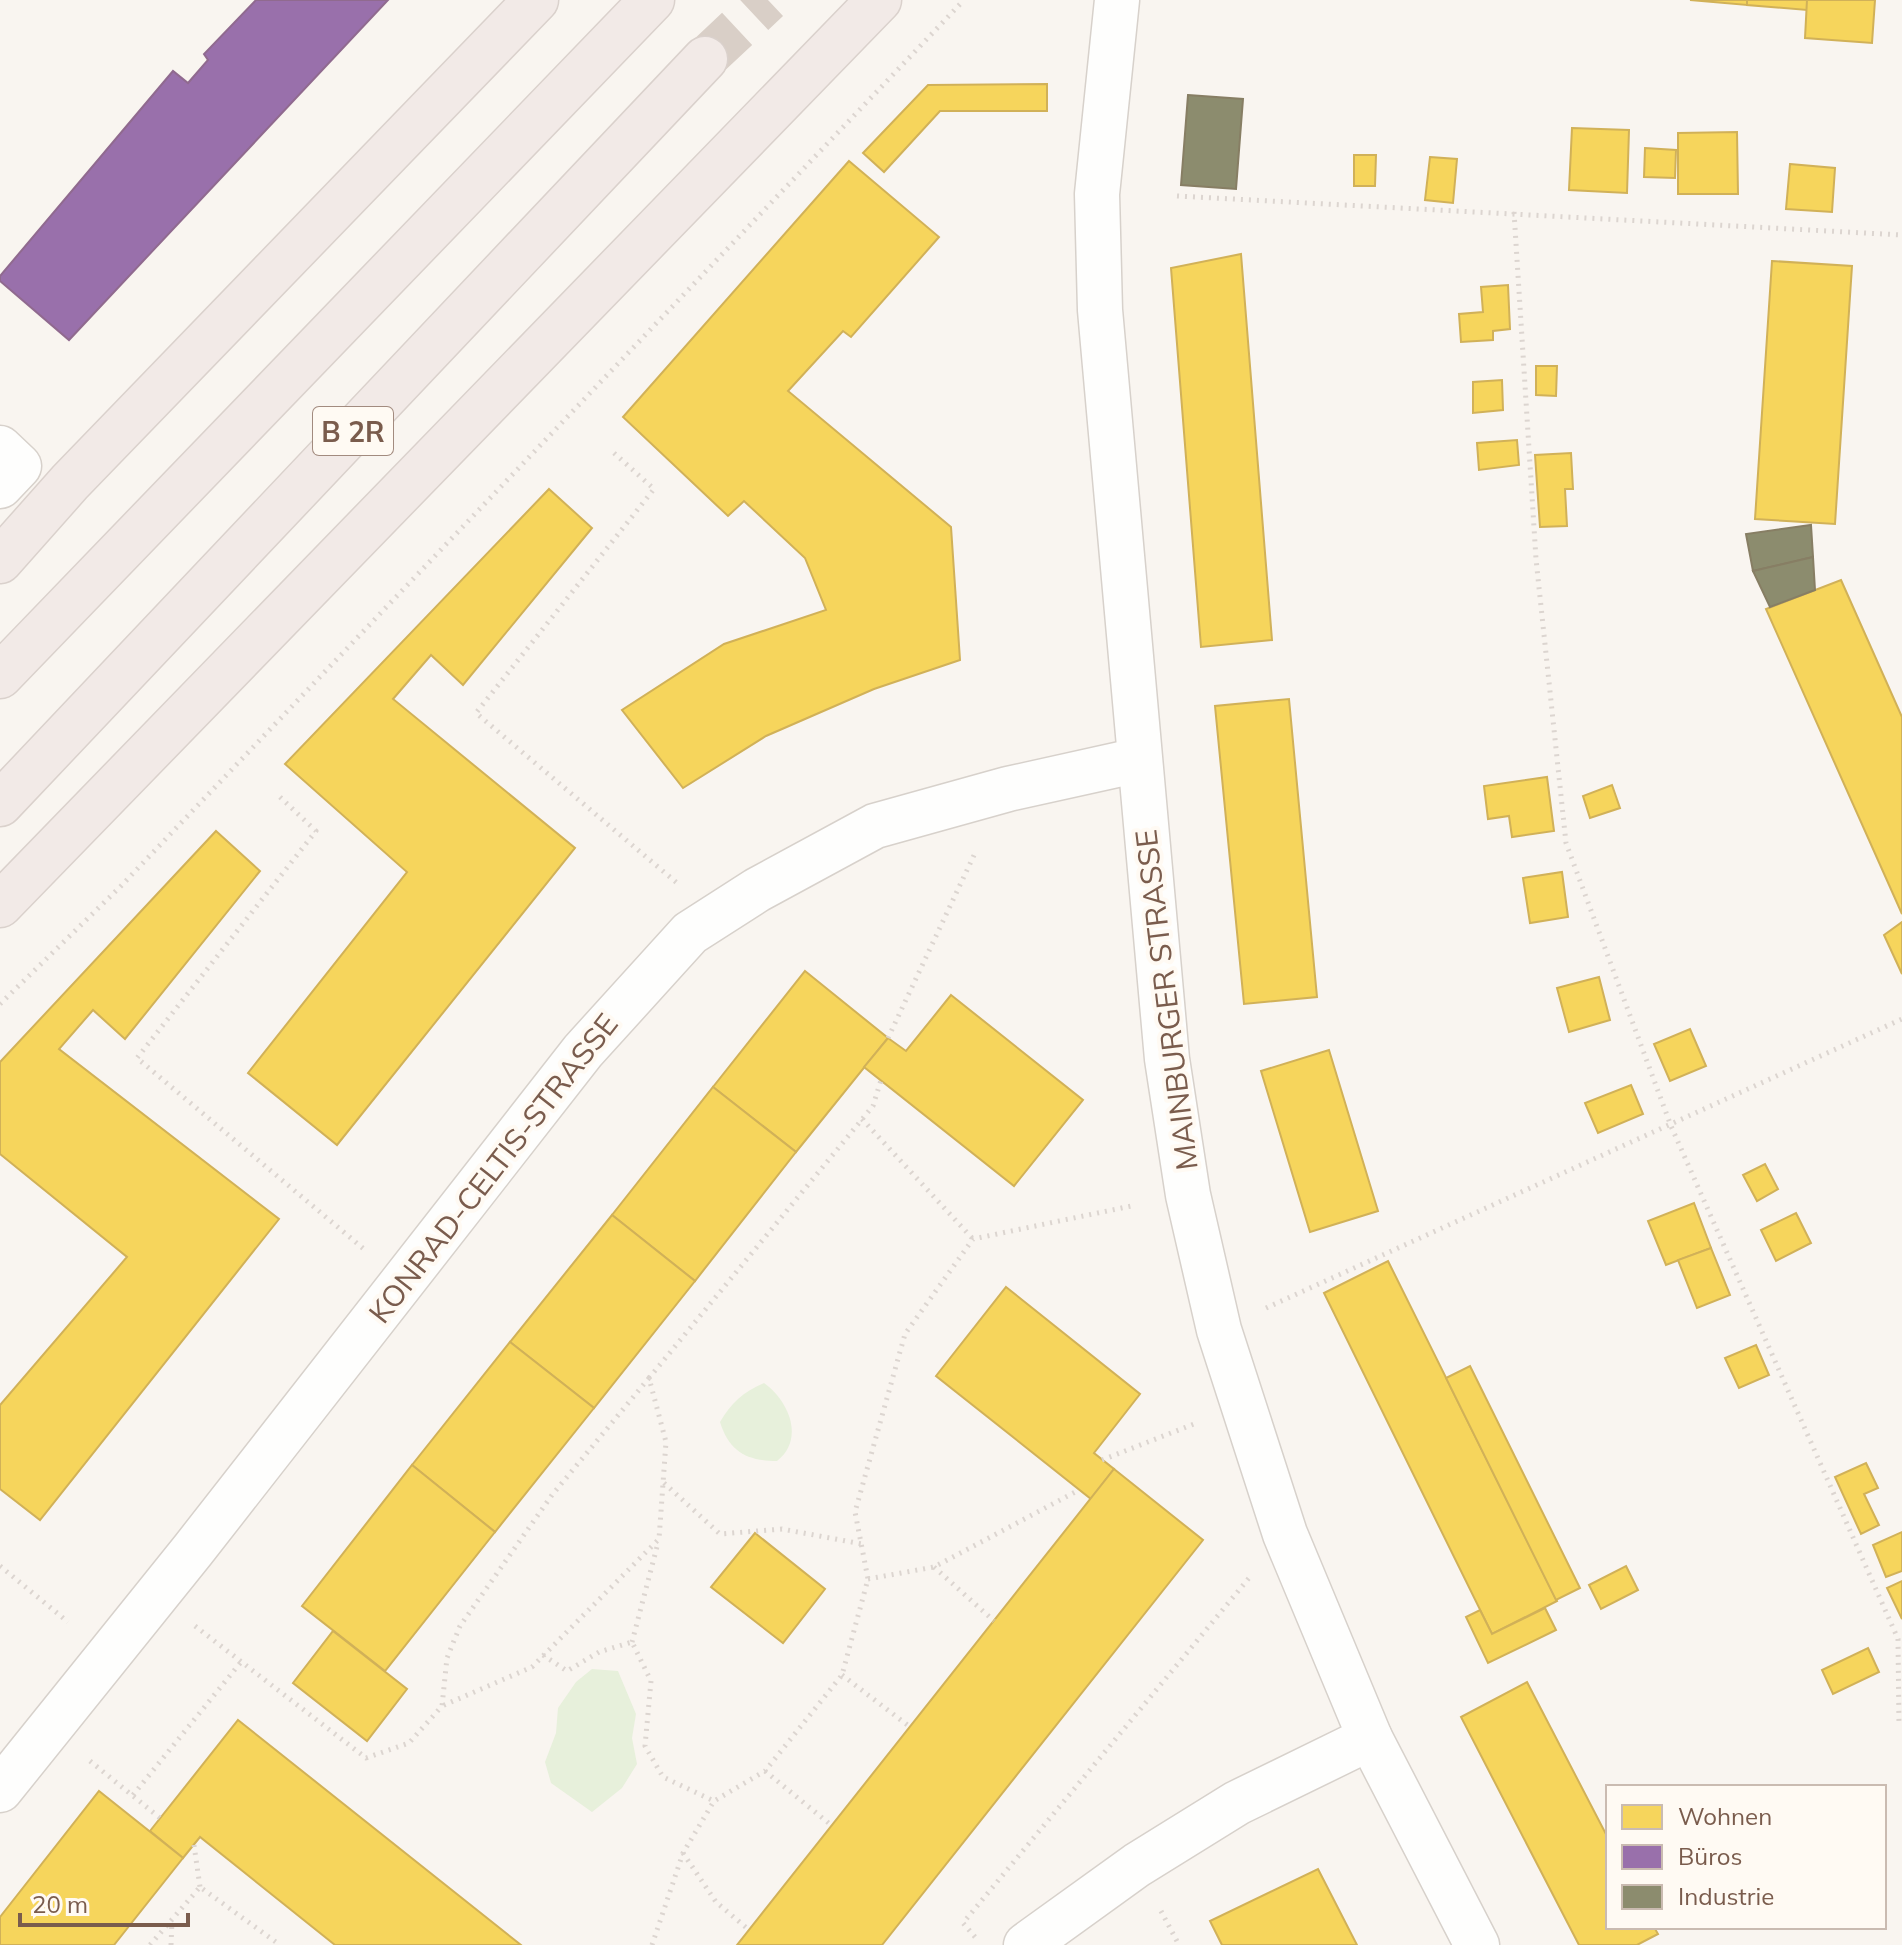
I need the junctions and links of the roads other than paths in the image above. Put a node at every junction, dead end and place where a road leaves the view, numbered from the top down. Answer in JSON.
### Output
{"nodes":[{"id":1,"x":536,"y":0,"type":"edge"},
{"id":2,"x":652,"y":0,"type":"edge"},
{"id":3,"x":879,"y":0,"type":"edge"},
{"id":4,"x":1117,"y":0,"type":"edge"},
{"id":5,"x":705,"y":59,"type":"tunnel mouth"},
{"id":6,"x":0,"y":561,"type":"edge"},
{"id":7,"x":0,"y":676,"type":"edge"},
{"id":8,"x":1139,"y":760,"type":"junction"},
{"id":9,"x":0,"y":804,"type":"edge"},
{"id":10,"x":0,"y":905,"type":"edge"},
{"id":11,"x":1370,"y":1738,"type":"junction"},
{"id":12,"x":0,"y":1790,"type":"edge"},
{"id":13,"x":1026,"y":1945,"type":"edge"},
{"id":14,"x":1477,"y":1945,"type":"edge"}],
"edges":[{"from":1,"to":6,"type":"highway"},
{"from":2,"to":7,"type":"highway","number":"B 2R"},
{"from":3,"to":10,"type":"highway"},
{"from":4,"to":8,"type":"street","name":"MAINBURGER STRASSE"},
{"from":5,"to":9,"type":"highway","number":"B 2R"},
{"from":8,"to":11,"type":"street","name":"MAINBURGER STRASSE"},
{"from":8,"to":12,"type":"street","name":"KONRAD-CELTIS-STRASSE"},
{"from":11,"to":13,"type":"street"},
{"from":11,"to":14,"type":"street","name":"MAINBURGER STRASSE"}]}
